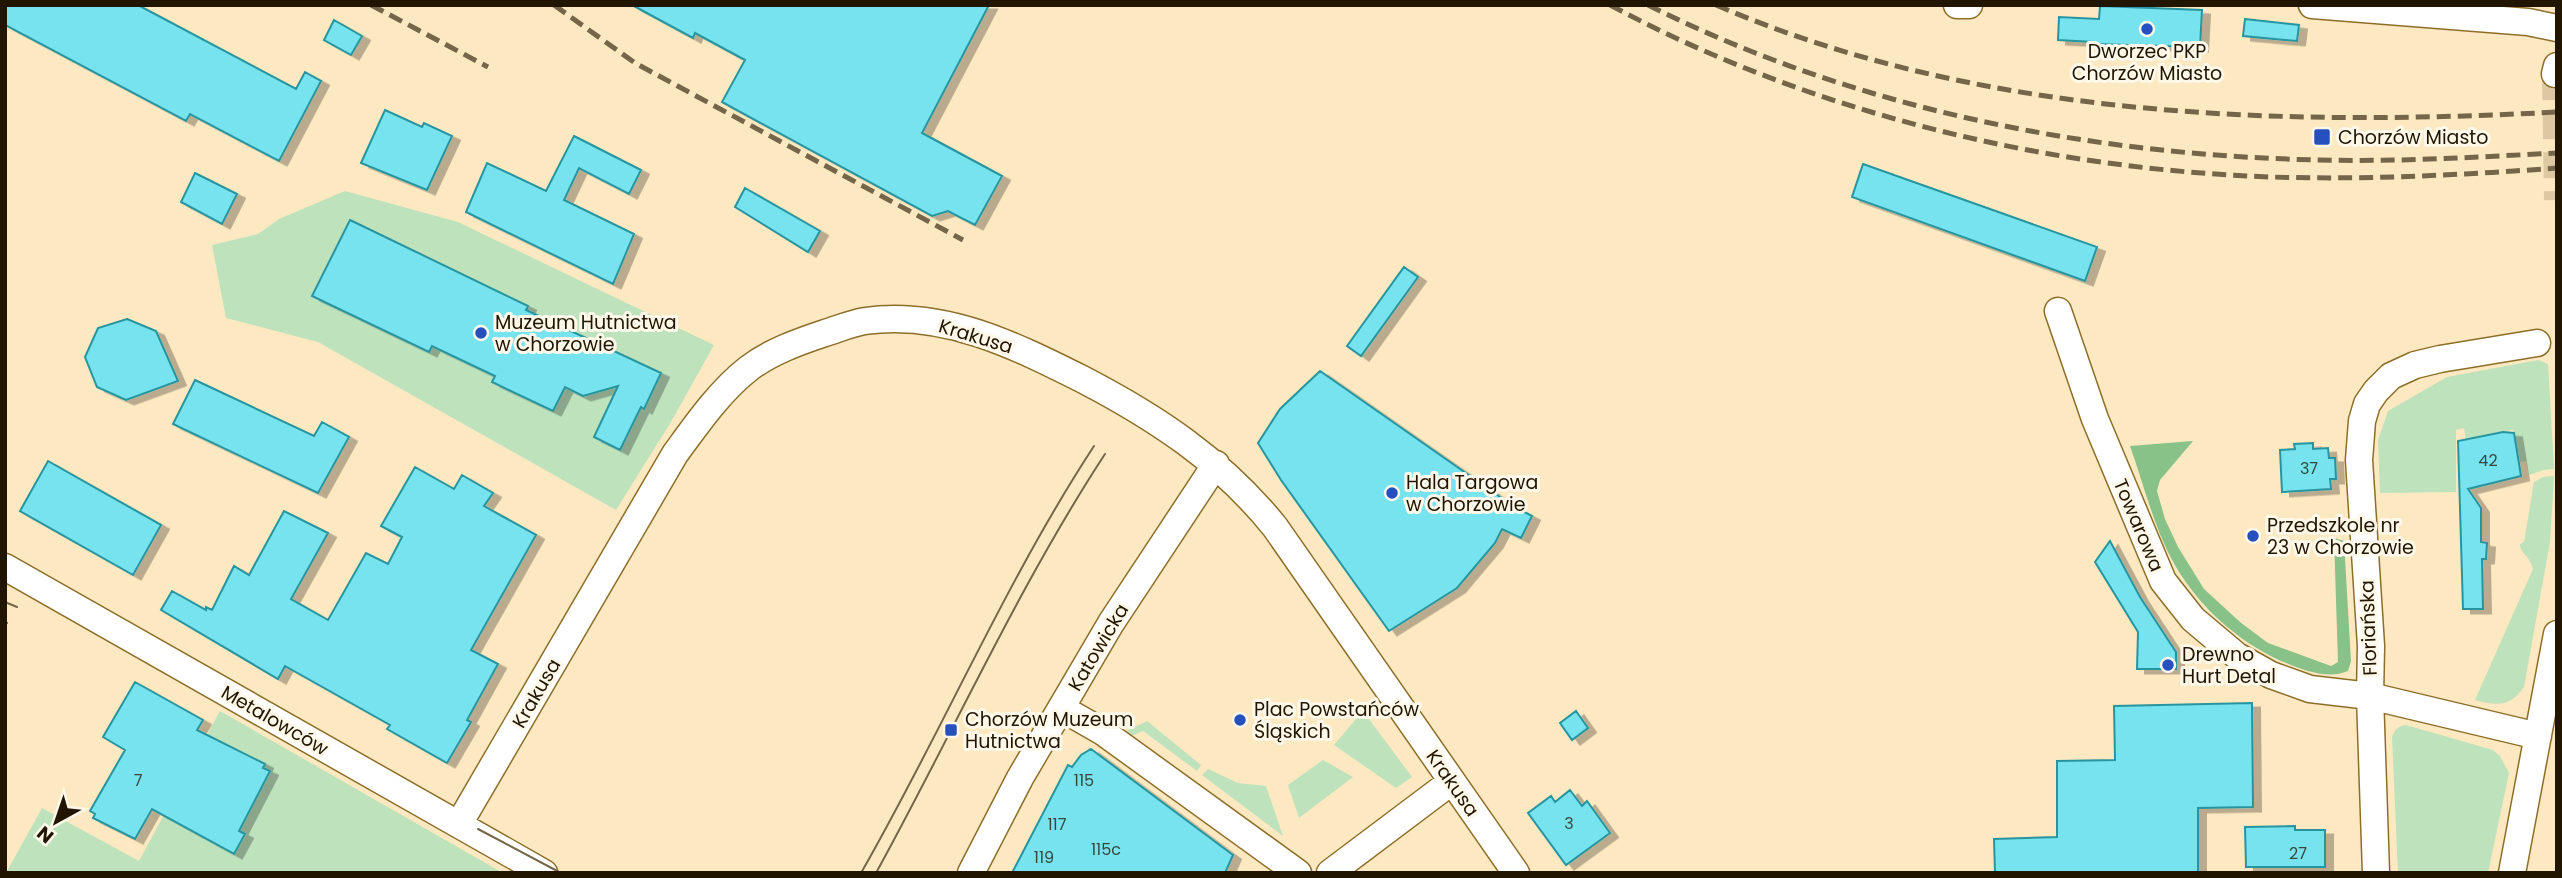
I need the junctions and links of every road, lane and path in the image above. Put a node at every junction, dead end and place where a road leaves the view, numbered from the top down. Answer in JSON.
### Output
{"nodes":[{"id":1,"x":1957,"y":5,"type":"edge"},
{"id":2,"x":1969,"y":5,"type":"edge"},
{"id":3,"x":2312,"y":5,"type":"edge"},
{"id":4,"x":2557,"y":28,"type":"edge"},
{"id":5,"x":2058,"y":311,"type":"dead end"},
{"id":6,"x":2538,"y":343,"type":"dead end"},
{"id":7,"x":1216,"y":464,"type":"junction"},
{"id":8,"x":5,"y":567,"type":"edge"},
{"id":9,"x":2557,"y":634,"type":"edge"},
{"id":10,"x":2370,"y":696,"type":"junction"},
{"id":11,"x":1060,"y":708,"type":"junction"},
{"id":12,"x":2538,"y":736,"type":"junction"},
{"id":13,"x":1451,"y":782,"type":"junction"},
{"id":14,"x":459,"y":824,"type":"junction"},
{"id":15,"x":544,"y":873,"type":"edge"},
{"id":16,"x":971,"y":873,"type":"edge"},
{"id":17,"x":1298,"y":873,"type":"edge"},
{"id":18,"x":1330,"y":873,"type":"edge"},
{"id":19,"x":1516,"y":873,"type":"edge"},
{"id":20,"x":2376,"y":873,"type":"edge"},
{"id":21,"x":2512,"y":873,"type":"edge"}],
"edges":[{"from":1,"to":2,"type":"street"},
{"from":3,"to":4,"type":"street"},
{"from":5,"to":10,"type":"street","name":"Towarowa"},
{"from":6,"to":10,"type":"street","name":"Floriańska"},
{"from":7,"to":11,"type":"street","name":"Katowicka"},
{"from":7,"to":13,"type":"street","name":"Krakusa"},
{"from":7,"to":14,"type":"street","name":"Krakusa"},
{"from":8,"to":14,"type":"street","name":"Metalowców"},
{"from":9,"to":12,"type":"street"},
{"from":10,"to":12,"type":"street","name":"Towarowa"},
{"from":10,"to":20,"type":"street","name":"Floriańska"},
{"from":11,"to":16,"type":"street","name":"Katowicka"},
{"from":11,"to":17,"type":"street"},
{"from":12,"to":21,"type":"street"},
{"from":13,"to":18,"type":"street"},
{"from":13,"to":19,"type":"street","name":"Krakusa"},
{"from":14,"to":15,"type":"street","name":"Metalowców"}]}
